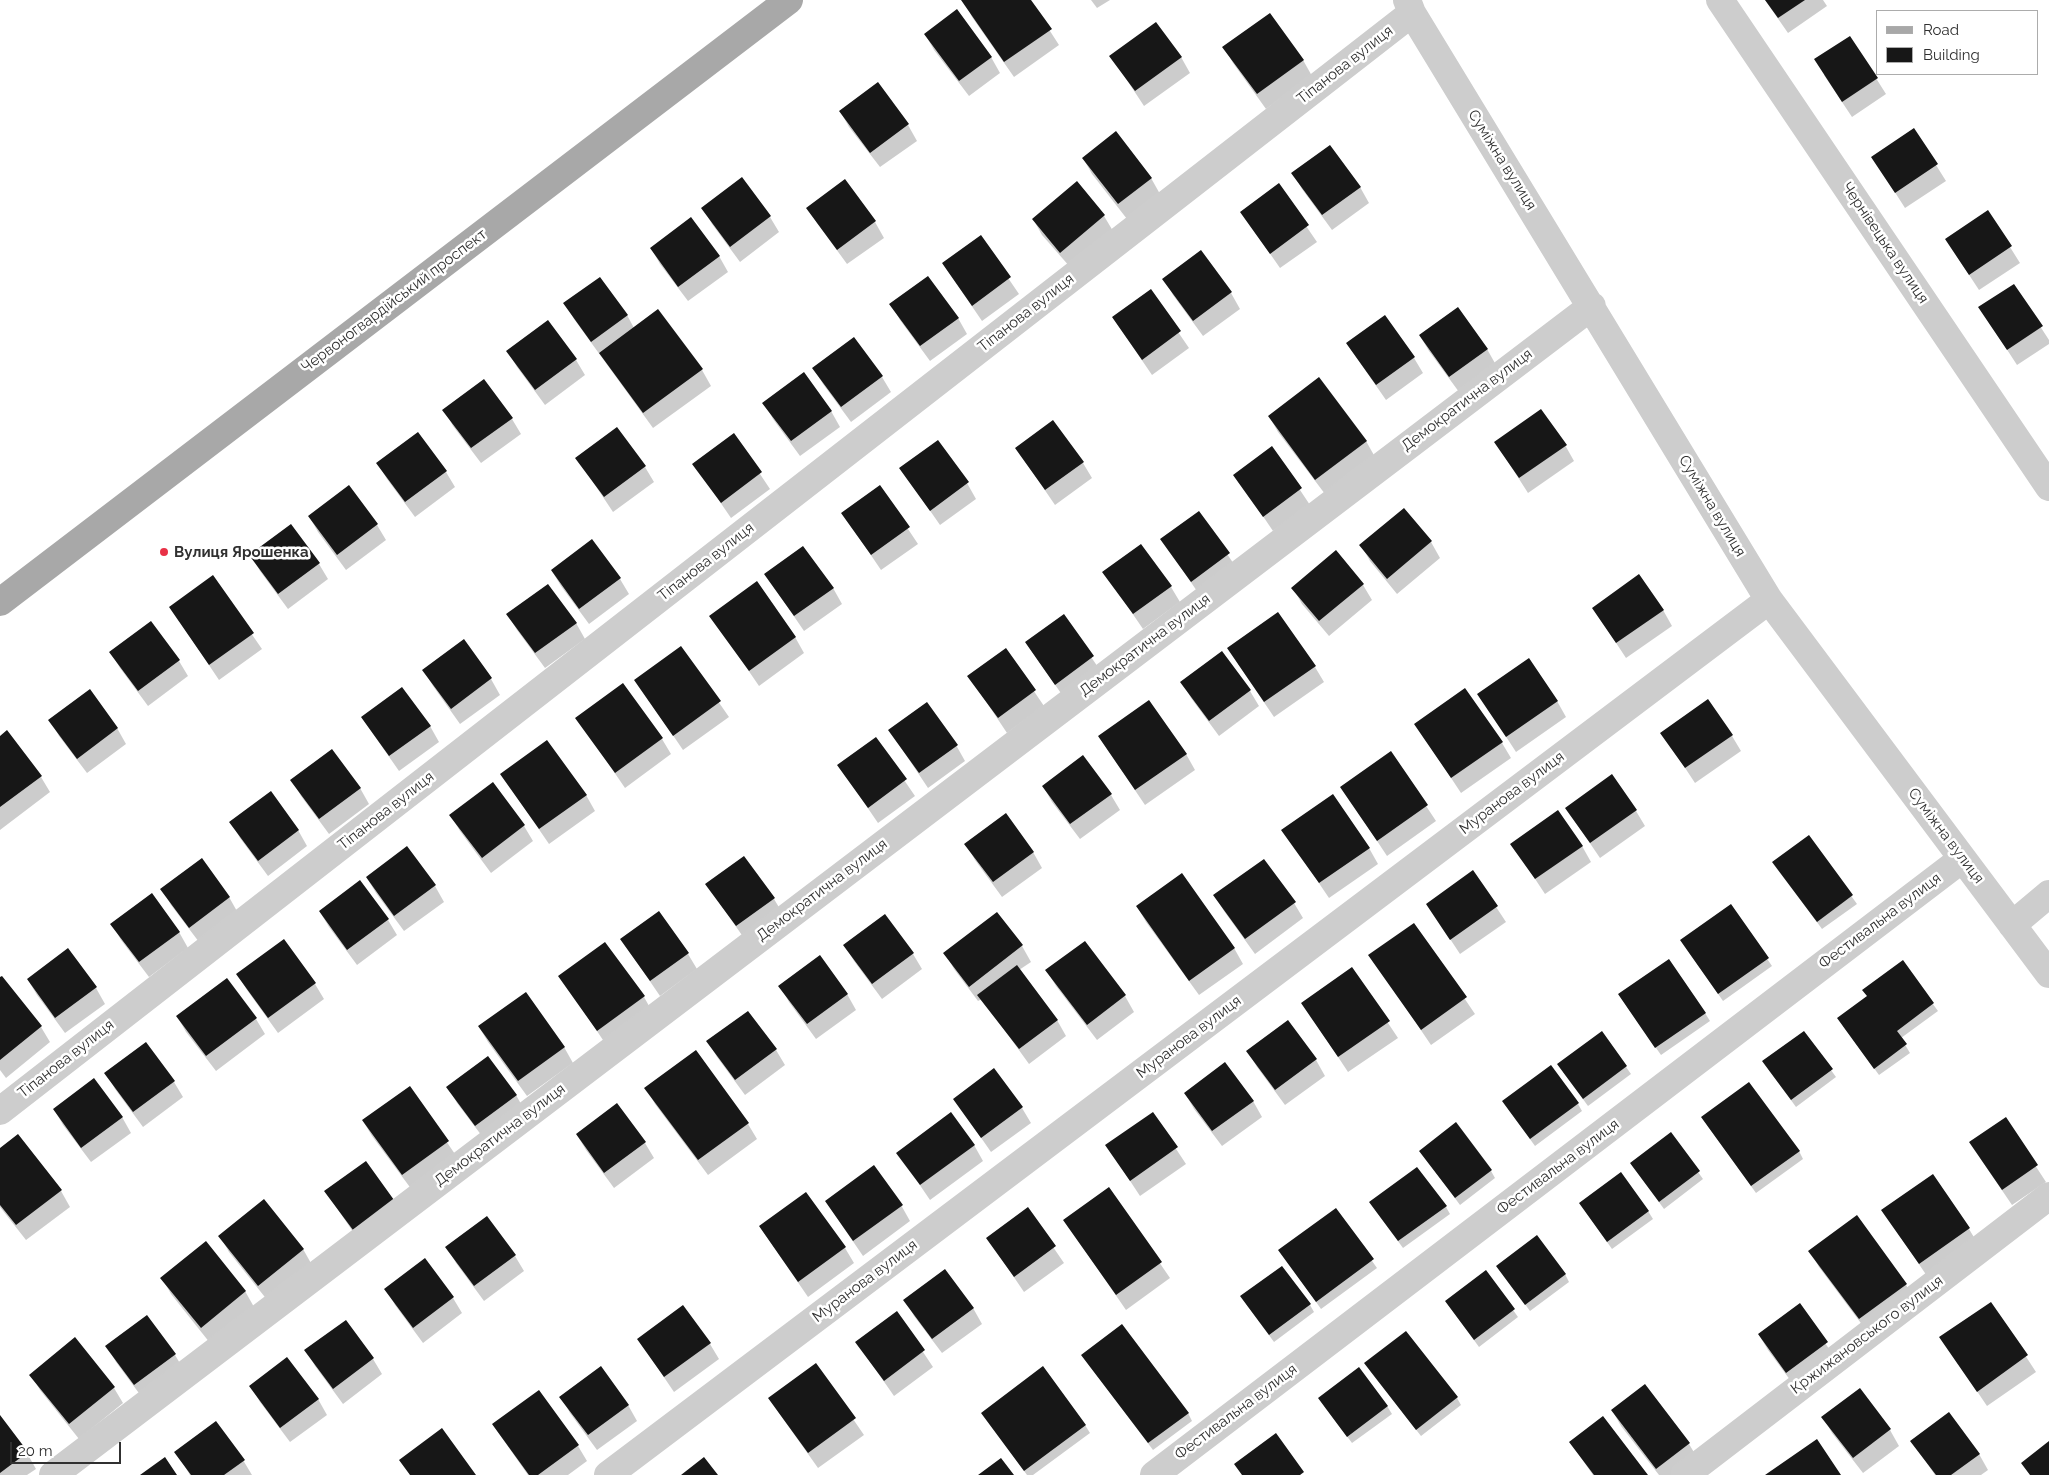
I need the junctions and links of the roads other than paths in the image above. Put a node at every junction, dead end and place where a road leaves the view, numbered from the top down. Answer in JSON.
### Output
{"nodes":[{"id":1,"x":789,"y":0,"type":"edge"},
{"id":2,"x":1720,"y":0,"type":"edge"},
{"id":3,"x":1409,"y":6,"type":"edge"},
{"id":4,"x":1592,"y":306,"type":"junction"},
{"id":5,"x":2049,"y":487,"type":"edge"},
{"id":6,"x":1769,"y":600,"type":"junction"},
{"id":7,"x":0,"y":602,"type":"edge"},
{"id":8,"x":1962,"y":859,"type":"junction"},
{"id":9,"x":2049,"y":894,"type":"edge"},
{"id":10,"x":2012,"y":925,"type":"junction"},
{"id":11,"x":2049,"y":974,"type":"edge"},
{"id":12,"x":0,"y":1111,"type":"edge"},
{"id":13,"x":2049,"y":1196,"type":"edge"},
{"id":14,"x":53,"y":1475,"type":"edge"},
{"id":15,"x":608,"y":1475,"type":"edge"},
{"id":16,"x":1154,"y":1475,"type":"edge"},
{"id":17,"x":1685,"y":1475,"type":"edge"}],
"edges":[{"from":1,"to":7,"type":"main road","name":"Червоногвардійський проспект"},
{"from":2,"to":5,"type":"street","name":"Чернівецька вулиця"},
{"from":3,"to":4,"type":"street","name":"Суміжна вулиця"},
{"from":3,"to":12,"type":"street","name":"Тіпанова вулиця"},
{"from":4,"to":6,"type":"street","name":"Суміжна вулиця"},
{"from":4,"to":14,"type":"street","name":"Демократична вулиця"},
{"from":6,"to":8,"type":"street","name":"Суміжна вулиця"},
{"from":6,"to":15,"type":"street","name":"Муранова вулиця"},
{"from":8,"to":10,"type":"street","name":"Суміжна вулиця"},
{"from":8,"to":16,"type":"street","name":"Фестивальна вулиця"},
{"from":9,"to":10,"type":"street"},
{"from":10,"to":11,"type":"street","name":"Суміжна вулиця"},
{"from":13,"to":17,"type":"street","name":"Кржижановського вулиця"}]}
